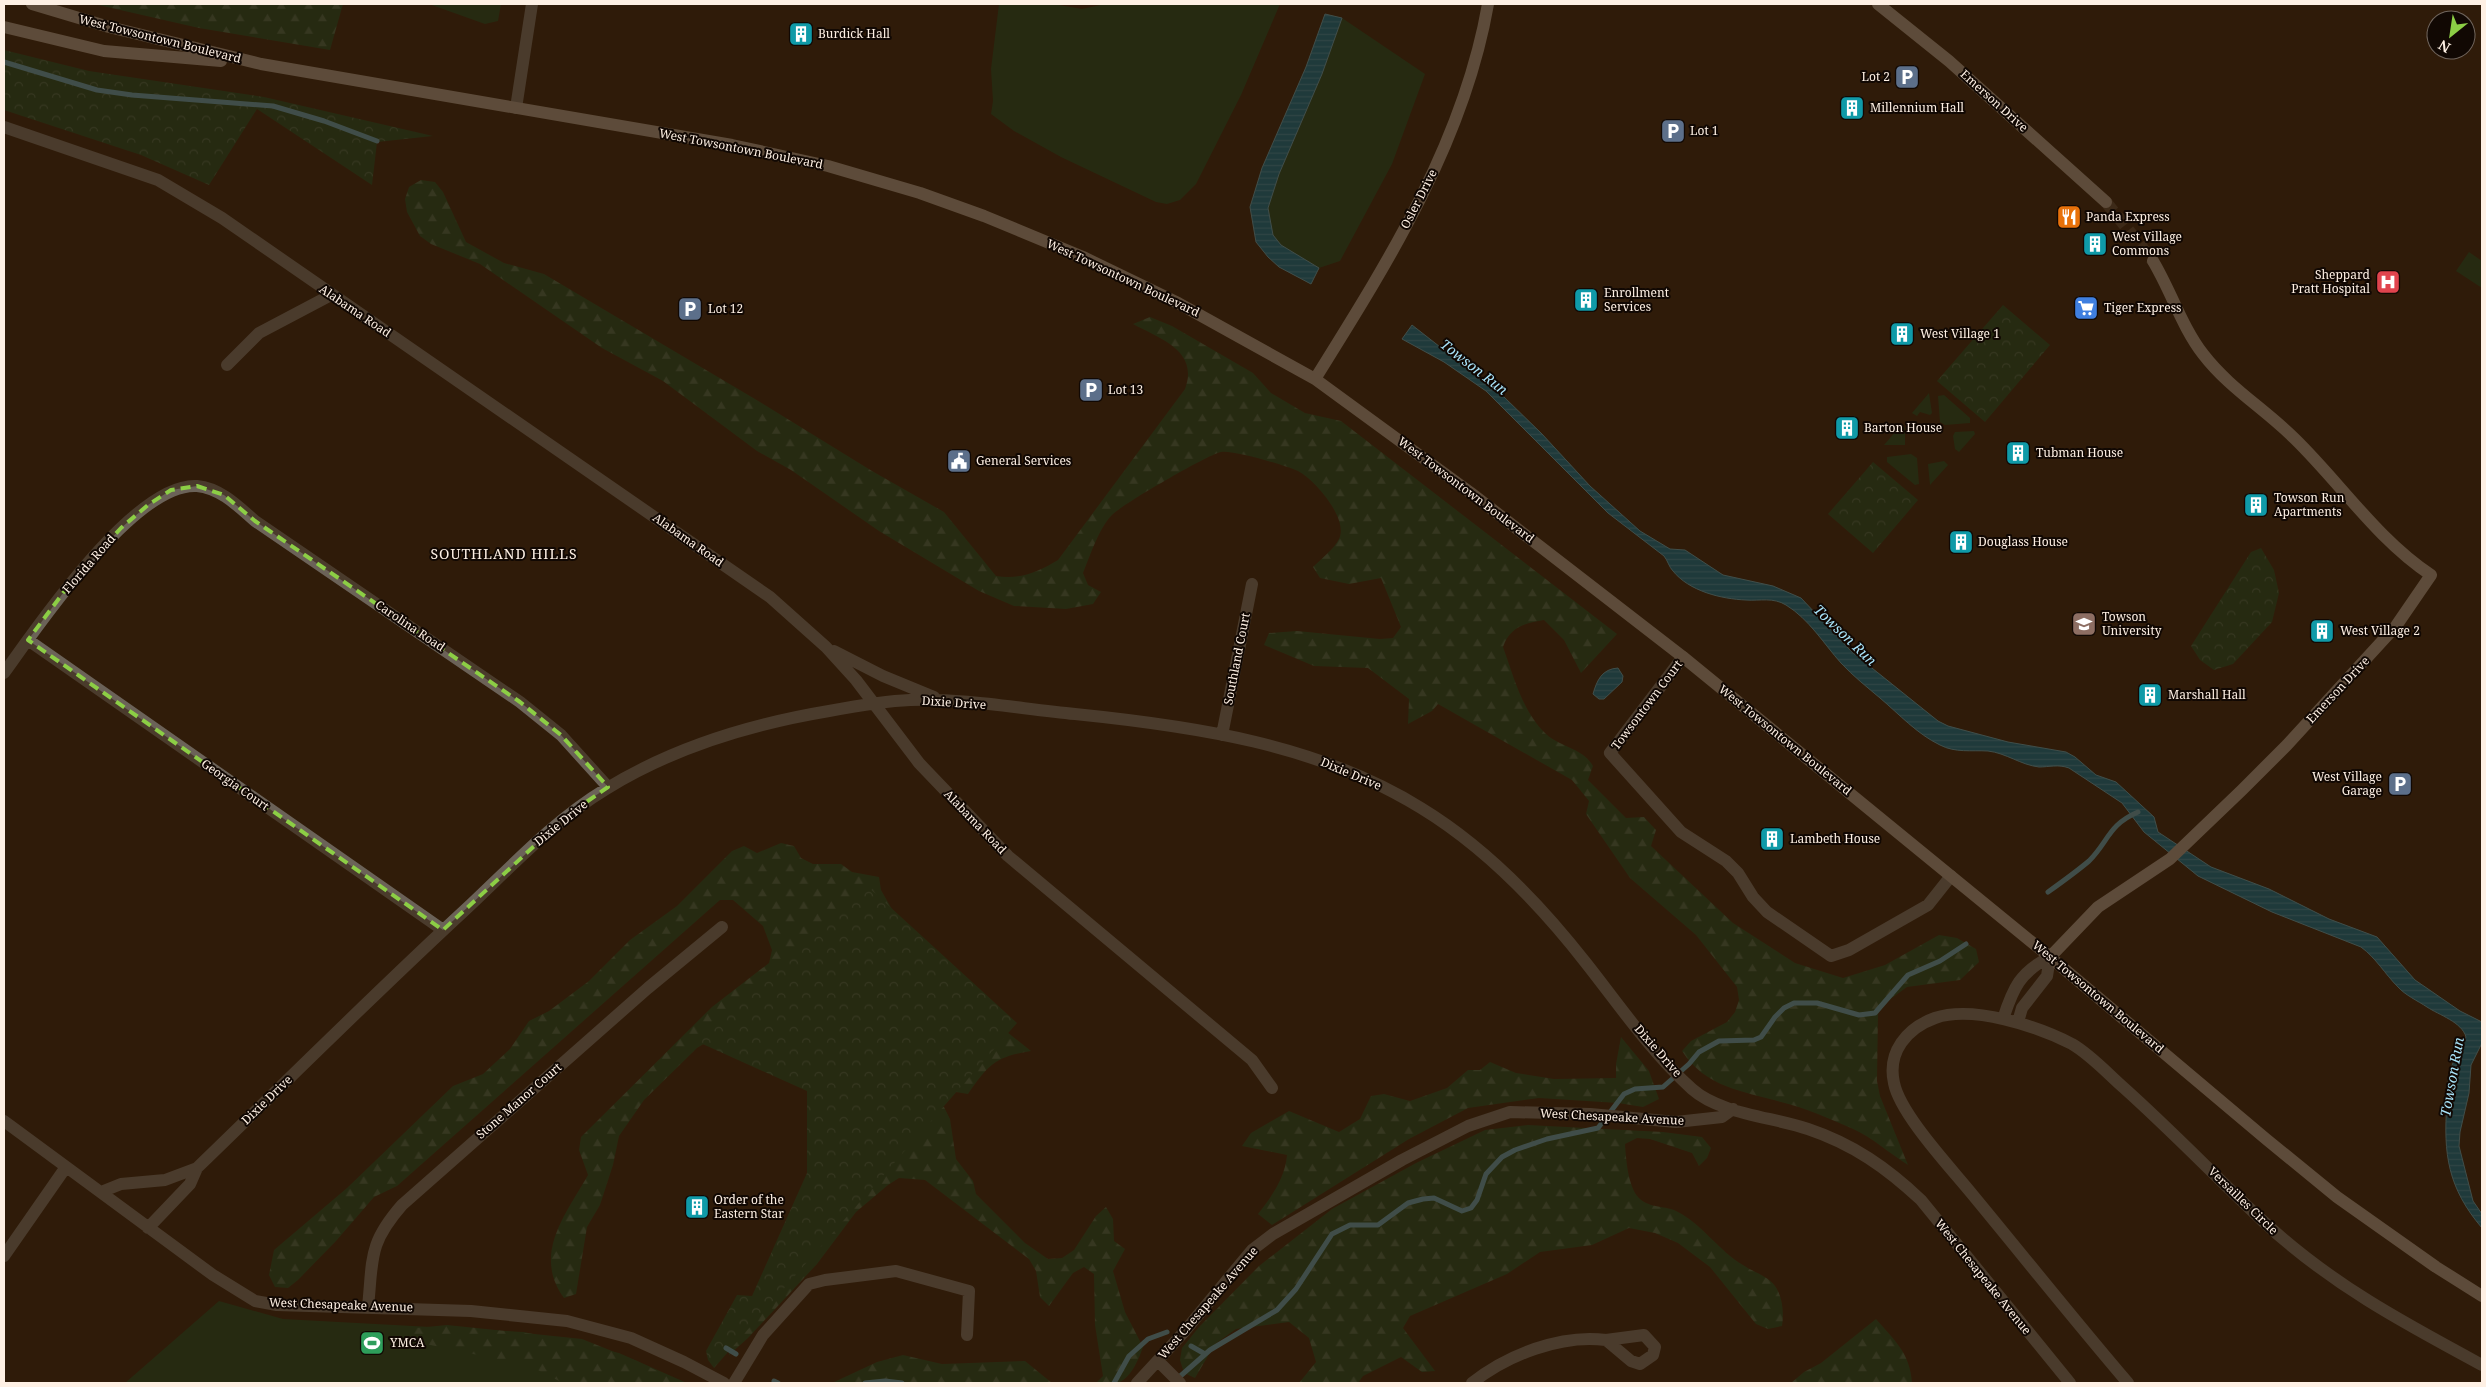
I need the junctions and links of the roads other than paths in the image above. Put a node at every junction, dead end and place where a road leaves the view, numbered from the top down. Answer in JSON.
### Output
{"nodes":[{"id":1,"x":32,"y":4,"type":"edge"},
{"id":2,"x":532,"y":4,"type":"edge"},
{"id":3,"x":1488,"y":4,"type":"edge"},
{"id":4,"x":1878,"y":4,"type":"edge"},
{"id":5,"x":4,"y":27,"type":"edge"},
{"id":6,"x":261,"y":64,"type":"junction"},
{"id":7,"x":516,"y":108,"type":"junction"},
{"id":8,"x":4,"y":126,"type":"edge"},
{"id":9,"x":2106,"y":202,"type":"tunnel mouth"},
{"id":10,"x":2153,"y":261,"type":"tunnel mouth"},
{"id":11,"x":331,"y":295,"type":"junction"},
{"id":12,"x":227,"y":365,"type":"dead end"},
{"id":13,"x":1315,"y":379,"type":"junction"},
{"id":14,"x":197,"y":486,"type":"joint"},
{"id":15,"x":1252,"y":584,"type":"dead end"},
{"id":16,"x":28,"y":640,"type":"junction"},
{"id":17,"x":826,"y":647,"type":"junction"},
{"id":18,"x":1684,"y":657,"type":"junction"},
{"id":19,"x":4,"y":673,"type":"edge"},
{"id":20,"x":941,"y":700,"type":"junction"},
{"id":21,"x":874,"y":703,"type":"junction"},
{"id":22,"x":1222,"y":735,"type":"junction"},
{"id":23,"x":608,"y":787,"type":"junction"},
{"id":24,"x":1951,"y":876,"type":"junction"},
{"id":25,"x":722,"y":928,"type":"dead end"},
{"id":26,"x":443,"y":930,"type":"junction"},
{"id":27,"x":2050,"y":957,"type":"junction"},
{"id":28,"x":2003,"y":1019,"type":"junction"},
{"id":29,"x":2018,"y":1022,"type":"junction"},
{"id":30,"x":1272,"y":1088,"type":"dead end"},
{"id":31,"x":1733,"y":1109,"type":"junction"},
{"id":32,"x":4,"y":1121,"type":"edge"},
{"id":33,"x":66,"y":1167,"type":"junction"},
{"id":34,"x":197,"y":1168,"type":"junction"},
{"id":35,"x":101,"y":1192,"type":"junction"},
{"id":36,"x":148,"y":1228,"type":"junction"},
{"id":37,"x":4,"y":1256,"type":"edge"},
{"id":38,"x":2482,"y":1296,"type":"edge"},
{"id":39,"x":368,"y":1307,"type":"junction"},
{"id":40,"x":967,"y":1335,"type":"dead end"},
{"id":41,"x":1606,"y":1340,"type":"dead end"},
{"id":42,"x":1158,"y":1361,"type":"junction"},
{"id":43,"x":2482,"y":1365,"type":"edge"},
{"id":44,"x":724,"y":1383,"type":"edge"},
{"id":45,"x":734,"y":1383,"type":"edge"},
{"id":46,"x":1137,"y":1383,"type":"edge"},
{"id":47,"x":1180,"y":1383,"type":"edge"},
{"id":48,"x":1472,"y":1383,"type":"edge"},
{"id":49,"x":2070,"y":1383,"type":"edge"},
{"id":50,"x":2128,"y":1383,"type":"edge"}],
"edges":[{"from":1,"to":6,"type":"main road","name":"West Towsontown Boulevard"},
{"from":2,"to":7,"type":"street"},
{"from":3,"to":13,"type":"main road","name":"Osler Drive"},
{"from":4,"to":9,"type":"main road","name":"Emerson Drive"},
{"from":5,"to":6,"type":"main road","name":"West Towsontown Boulevard"},
{"from":6,"to":7,"type":"main road","name":"West Towsontown Boulevard"},
{"from":7,"to":13,"type":"main road","name":"West Towsontown Boulevard"},
{"from":8,"to":11,"type":"street","name":"Alabama Road"},
{"from":10,"to":27,"type":"main road","name":"Emerson Drive"},
{"from":11,"to":12,"type":"street"},
{"from":11,"to":17,"type":"street","name":"Alabama Road"},
{"from":13,"to":18,"type":"main road","name":"West Towsontown Boulevard"},
{"from":14,"to":16,"type":"street","name":"Florida Road"},
{"from":14,"to":23,"type":"street","name":"Carolina Road"},
{"from":15,"to":22,"type":"street","name":"Southland Court"},
{"from":16,"to":19,"type":"street","name":"Florida Road"},
{"from":16,"to":26,"type":"street","name":"Georgia Court"},
{"from":17,"to":20,"type":"street"},
{"from":17,"to":21,"type":"street","name":"Alabama Road"},
{"from":18,"to":24,"type":"main road","name":"West Towsontown Boulevard"},
{"from":18,"to":24,"type":"street","name":"Towsontown Court"},
{"from":20,"to":21,"type":"street","name":"Dixie Drive"},
{"from":20,"to":22,"type":"street","name":"Dixie Drive"},
{"from":21,"to":23,"type":"street","name":"Dixie Drive"},
{"from":21,"to":30,"type":"street","name":"Alabama Road"},
{"from":22,"to":31,"type":"street","name":"Dixie Drive"},
{"from":23,"to":26,"type":"street","name":"Dixie Drive"},
{"from":24,"to":27,"type":"main road","name":"West Towsontown Boulevard"},
{"from":25,"to":39,"type":"street","name":"Stone Manor Court"},
{"from":26,"to":34,"type":"street","name":"Dixie Drive"},
{"from":27,"to":28,"type":"street"},
{"from":27,"to":29,"type":"street"},
{"from":27,"to":38,"type":"main road","name":"West Towsontown Boulevard"},
{"from":28,"to":29,"type":"street","name":"Versailles Circle"},
{"from":28,"to":50,"type":"street","name":"Versailles Circle"},
{"from":29,"to":43,"type":"street","name":"Versailles Circle"},
{"from":31,"to":42,"type":"street","name":"West Chesapeake Avenue"},
{"from":31,"to":49,"type":"street","name":"West Chesapeake Avenue"},
{"from":32,"to":33,"type":"street","name":"West Chesapeake Avenue"},
{"from":33,"to":35,"type":"street","name":"West Chesapeake Avenue"},
{"from":33,"to":37,"type":"street"},
{"from":34,"to":35,"type":"street","name":"Dixie Drive"},
{"from":34,"to":36,"type":"street","name":"Dixie Drive"},
{"from":35,"to":36,"type":"street","name":"West Chesapeake Avenue"},
{"from":36,"to":39,"type":"street","name":"West Chesapeake Avenue"},
{"from":39,"to":44,"type":"street","name":"West Chesapeake Avenue"},
{"from":40,"to":45,"type":"street"},
{"from":41,"to":48,"type":"street"},
{"from":42,"to":46,"type":"street","name":"West Chesapeake Avenue"},
{"from":42,"to":47,"type":"street"}]}
